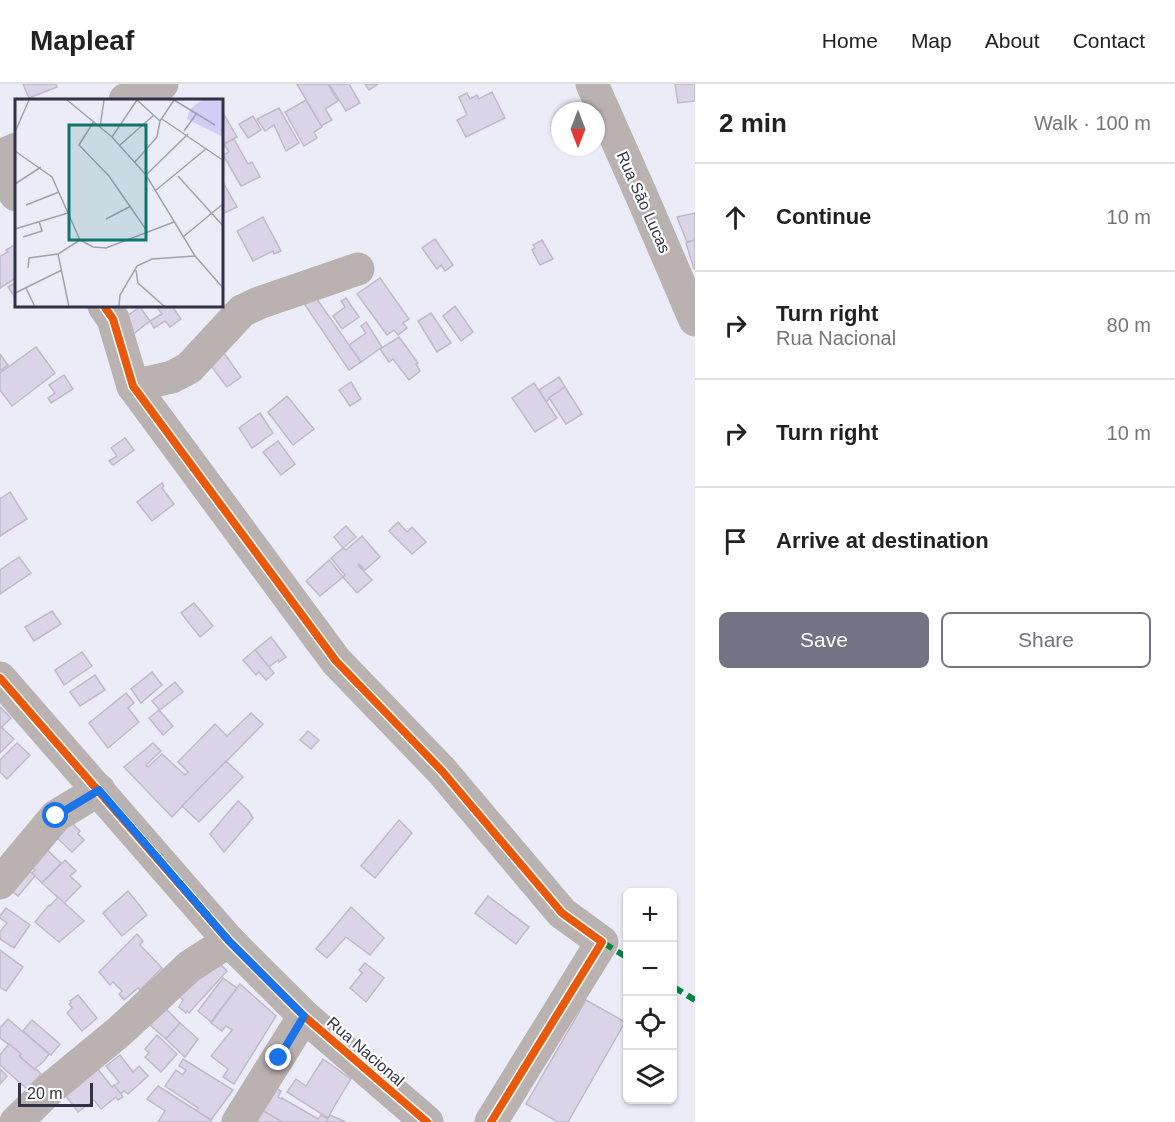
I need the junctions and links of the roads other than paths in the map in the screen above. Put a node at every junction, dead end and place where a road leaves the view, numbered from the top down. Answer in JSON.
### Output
{"nodes":[{"id":1,"x":162,"y":84,"type":"edge"},
{"id":2,"x":592,"y":84,"type":"edge"},
{"id":3,"x":127,"y":99,"type":"edge"},
{"id":4,"x":15,"y":148,"type":"edge"},
{"id":5,"x":0,"y":156,"type":"edge"},
{"id":6,"x":0,"y":174,"type":"edge"},
{"id":7,"x":15,"y":194,"type":"edge"},
{"id":8,"x":358,"y":269,"type":"dead end"},
{"id":9,"x":105,"y":308,"type":"edge"},
{"id":10,"x":695,"y":320,"type":"edge"},
{"id":11,"x":133,"y":386,"type":"junction"},
{"id":12,"x":0,"y":678,"type":"edge"},
{"id":13,"x":99,"y":790,"type":"junction"},
{"id":14,"x":0,"y":884,"type":"edge"},
{"id":15,"x":229,"y":941,"type":"junction"},
{"id":16,"x":304,"y":1016,"type":"junction"},
{"id":17,"x":415,"y":1118,"type":"edge"},
{"id":18,"x":16,"y":1122,"type":"edge"},
{"id":19,"x":238,"y":1122,"type":"edge"},
{"id":20,"x":491,"y":1122,"type":"edge"}],
"edges":[{"from":1,"to":3,"type":"street"},
{"from":2,"to":10,"type":"street","name":"Rua São Lucas"},
{"from":4,"to":5,"type":"street"},
{"from":6,"to":7,"type":"street"},
{"from":8,"to":11,"type":"street"},
{"from":9,"to":11,"type":"street"},
{"from":11,"to":20,"type":"street"},
{"from":12,"to":13,"type":"street","name":"Rua Nacional"},
{"from":13,"to":14,"type":"street"},
{"from":13,"to":15,"type":"street","name":"Rua Nacional"},
{"from":15,"to":16,"type":"street","name":"Rua Nacional"},
{"from":15,"to":18,"type":"street"},
{"from":16,"to":17,"type":"street","name":"Rua Nacional"},
{"from":16,"to":19,"type":"street"}]}
